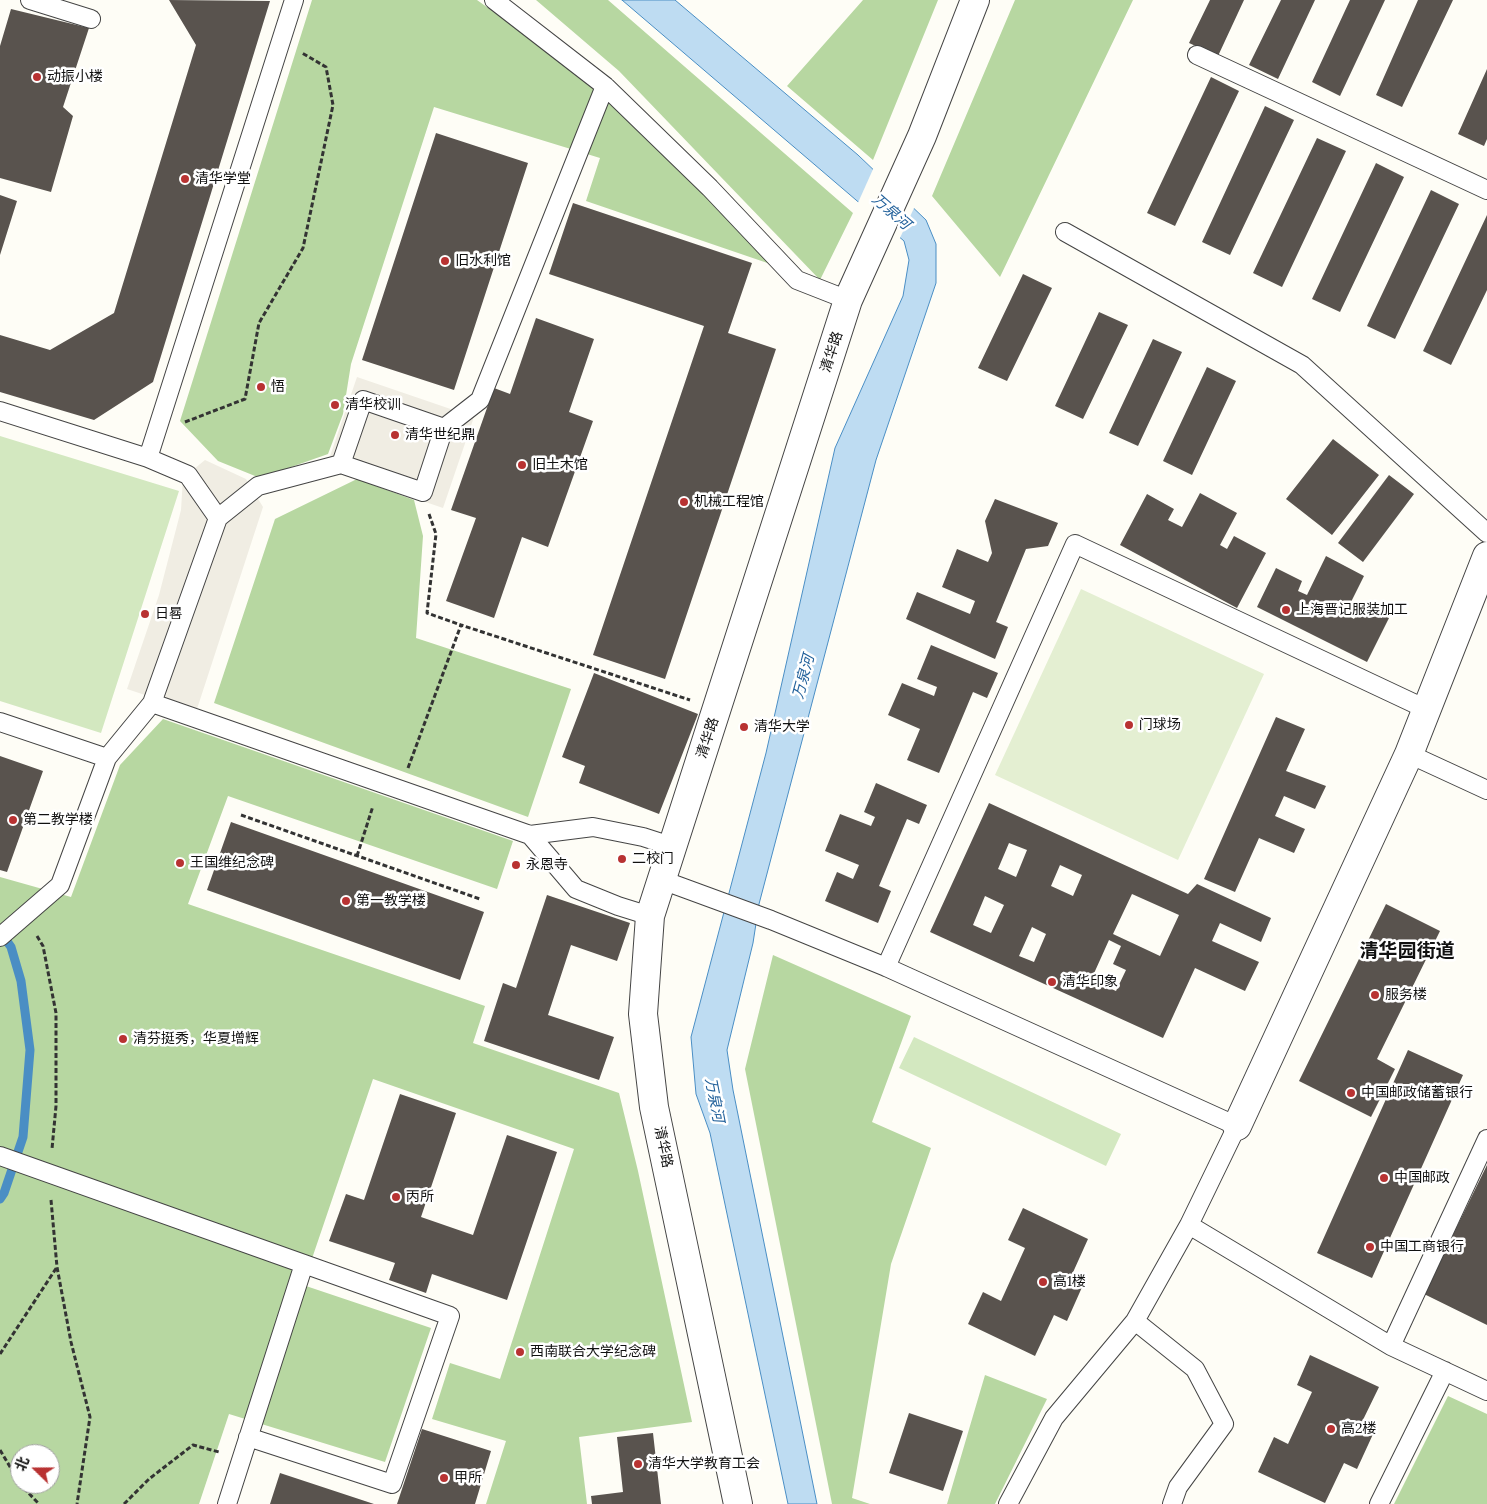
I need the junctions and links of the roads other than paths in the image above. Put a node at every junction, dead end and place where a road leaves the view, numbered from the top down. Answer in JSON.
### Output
{"nodes":[{"id":1,"x":30,"y":0,"type":"edge"},
{"id":2,"x":294,"y":0,"type":"edge"},
{"id":3,"x":494,"y":0,"type":"edge"},
{"id":4,"x":975,"y":0,"type":"edge"},
{"id":5,"x":92,"y":20,"type":"dead end"},
{"id":6,"x":1198,"y":55,"type":"dead end"},
{"id":7,"x":605,"y":86,"type":"junction"},
{"id":8,"x":1487,"y":190,"type":"edge"},
{"id":9,"x":1064,"y":232,"type":"dead end"},
{"id":10,"x":848,"y":300,"type":"junction"},
{"id":11,"x":0,"y":411,"type":"edge"},
{"id":12,"x":444,"y":428,"type":"junction"},
{"id":13,"x":148,"y":458,"type":"junction"},
{"id":14,"x":341,"y":464,"type":"junction"},
{"id":15,"x":218,"y":518,"type":"junction"},
{"id":16,"x":1487,"y":532,"type":"edge"},
{"id":17,"x":1487,"y":556,"type":"edge"},
{"id":18,"x":152,"y":703,"type":"junction"},
{"id":19,"x":1426,"y":709,"type":"junction"},
{"id":20,"x":0,"y":722,"type":"edge"},
{"id":21,"x":1409,"y":754,"type":"junction"},
{"id":22,"x":107,"y":758,"type":"junction"},
{"id":23,"x":1487,"y":790,"type":"edge"},
{"id":24,"x":530,"y":835,"type":"junction"},
{"id":25,"x":674,"y":847,"type":"junction"},
{"id":26,"x":662,"y":880,"type":"junction"},
{"id":27,"x":650,"y":916,"type":"junction"},
{"id":28,"x":0,"y":937,"type":"edge"},
{"id":29,"x":886,"y":966,"type":"junction"},
{"id":30,"x":1237,"y":1126,"type":"junction"},
{"id":31,"x":1487,"y":1139,"type":"edge"},
{"id":32,"x":0,"y":1156,"type":"edge"},
{"id":33,"x":1189,"y":1225,"type":"junction"},
{"id":34,"x":304,"y":1264,"type":"junction"},
{"id":35,"x":1135,"y":1321,"type":"junction"},
{"id":36,"x":1391,"y":1346,"type":"junction"},
{"id":37,"x":1445,"y":1371,"type":"junction"},
{"id":38,"x":1487,"y":1391,"type":"edge"},
{"id":39,"x":248,"y":1437,"type":"junction"},
{"id":40,"x":227,"y":1504,"type":"edge"},
{"id":41,"x":738,"y":1504,"type":"edge"},
{"id":42,"x":1008,"y":1504,"type":"edge"},
{"id":43,"x":1172,"y":1504,"type":"edge"},
{"id":44,"x":1379,"y":1504,"type":"edge"}],
"edges":[{"from":1,"to":5,"type":"lane"},
{"from":2,"to":13,"type":"lane"},
{"from":3,"to":7,"type":"lane"},
{"from":4,"to":10,"type":"street","name":"清华路"},
{"from":6,"to":8,"type":"lane"},
{"from":7,"to":10,"type":"lane"},
{"from":7,"to":12,"type":"lane"},
{"from":9,"to":16,"type":"lane"},
{"from":10,"to":25,"type":"street","name":"清华路"},
{"from":11,"to":13,"type":"lane"},
{"from":12,"to":14,"type":"lane"},
{"from":12,"to":14,"type":"lane"},
{"from":13,"to":15,"type":"lane"},
{"from":14,"to":15,"type":"lane"},
{"from":15,"to":18,"type":"lane"},
{"from":17,"to":19,"type":"street"},
{"from":18,"to":22,"type":"lane"},
{"from":18,"to":24,"type":"lane"},
{"from":19,"to":21,"type":"street"},
{"from":19,"to":29,"type":"lane"},
{"from":20,"to":22,"type":"lane"},
{"from":21,"to":23,"type":"lane"},
{"from":21,"to":30,"type":"street"},
{"from":22,"to":28,"type":"lane"},
{"from":24,"to":25,"type":"lane"},
{"from":24,"to":27,"type":"lane"},
{"from":25,"to":26,"type":"street","name":"清华路"},
{"from":26,"to":27,"type":"street","name":"清华路"},
{"from":26,"to":29,"type":"lane"},
{"from":27,"to":41,"type":"street","name":"清华路"},
{"from":29,"to":30,"type":"lane"},
{"from":30,"to":33,"type":"lane"},
{"from":31,"to":36,"type":"lane"},
{"from":32,"to":34,"type":"lane"},
{"from":33,"to":35,"type":"lane"},
{"from":33,"to":36,"type":"lane"},
{"from":34,"to":39,"type":"lane"},
{"from":34,"to":39,"type":"lane"},
{"from":35,"to":42,"type":"lane"},
{"from":35,"to":43,"type":"lane"},
{"from":36,"to":37,"type":"lane"},
{"from":37,"to":38,"type":"lane"},
{"from":37,"to":44,"type":"lane"},
{"from":39,"to":40,"type":"lane"}]}
